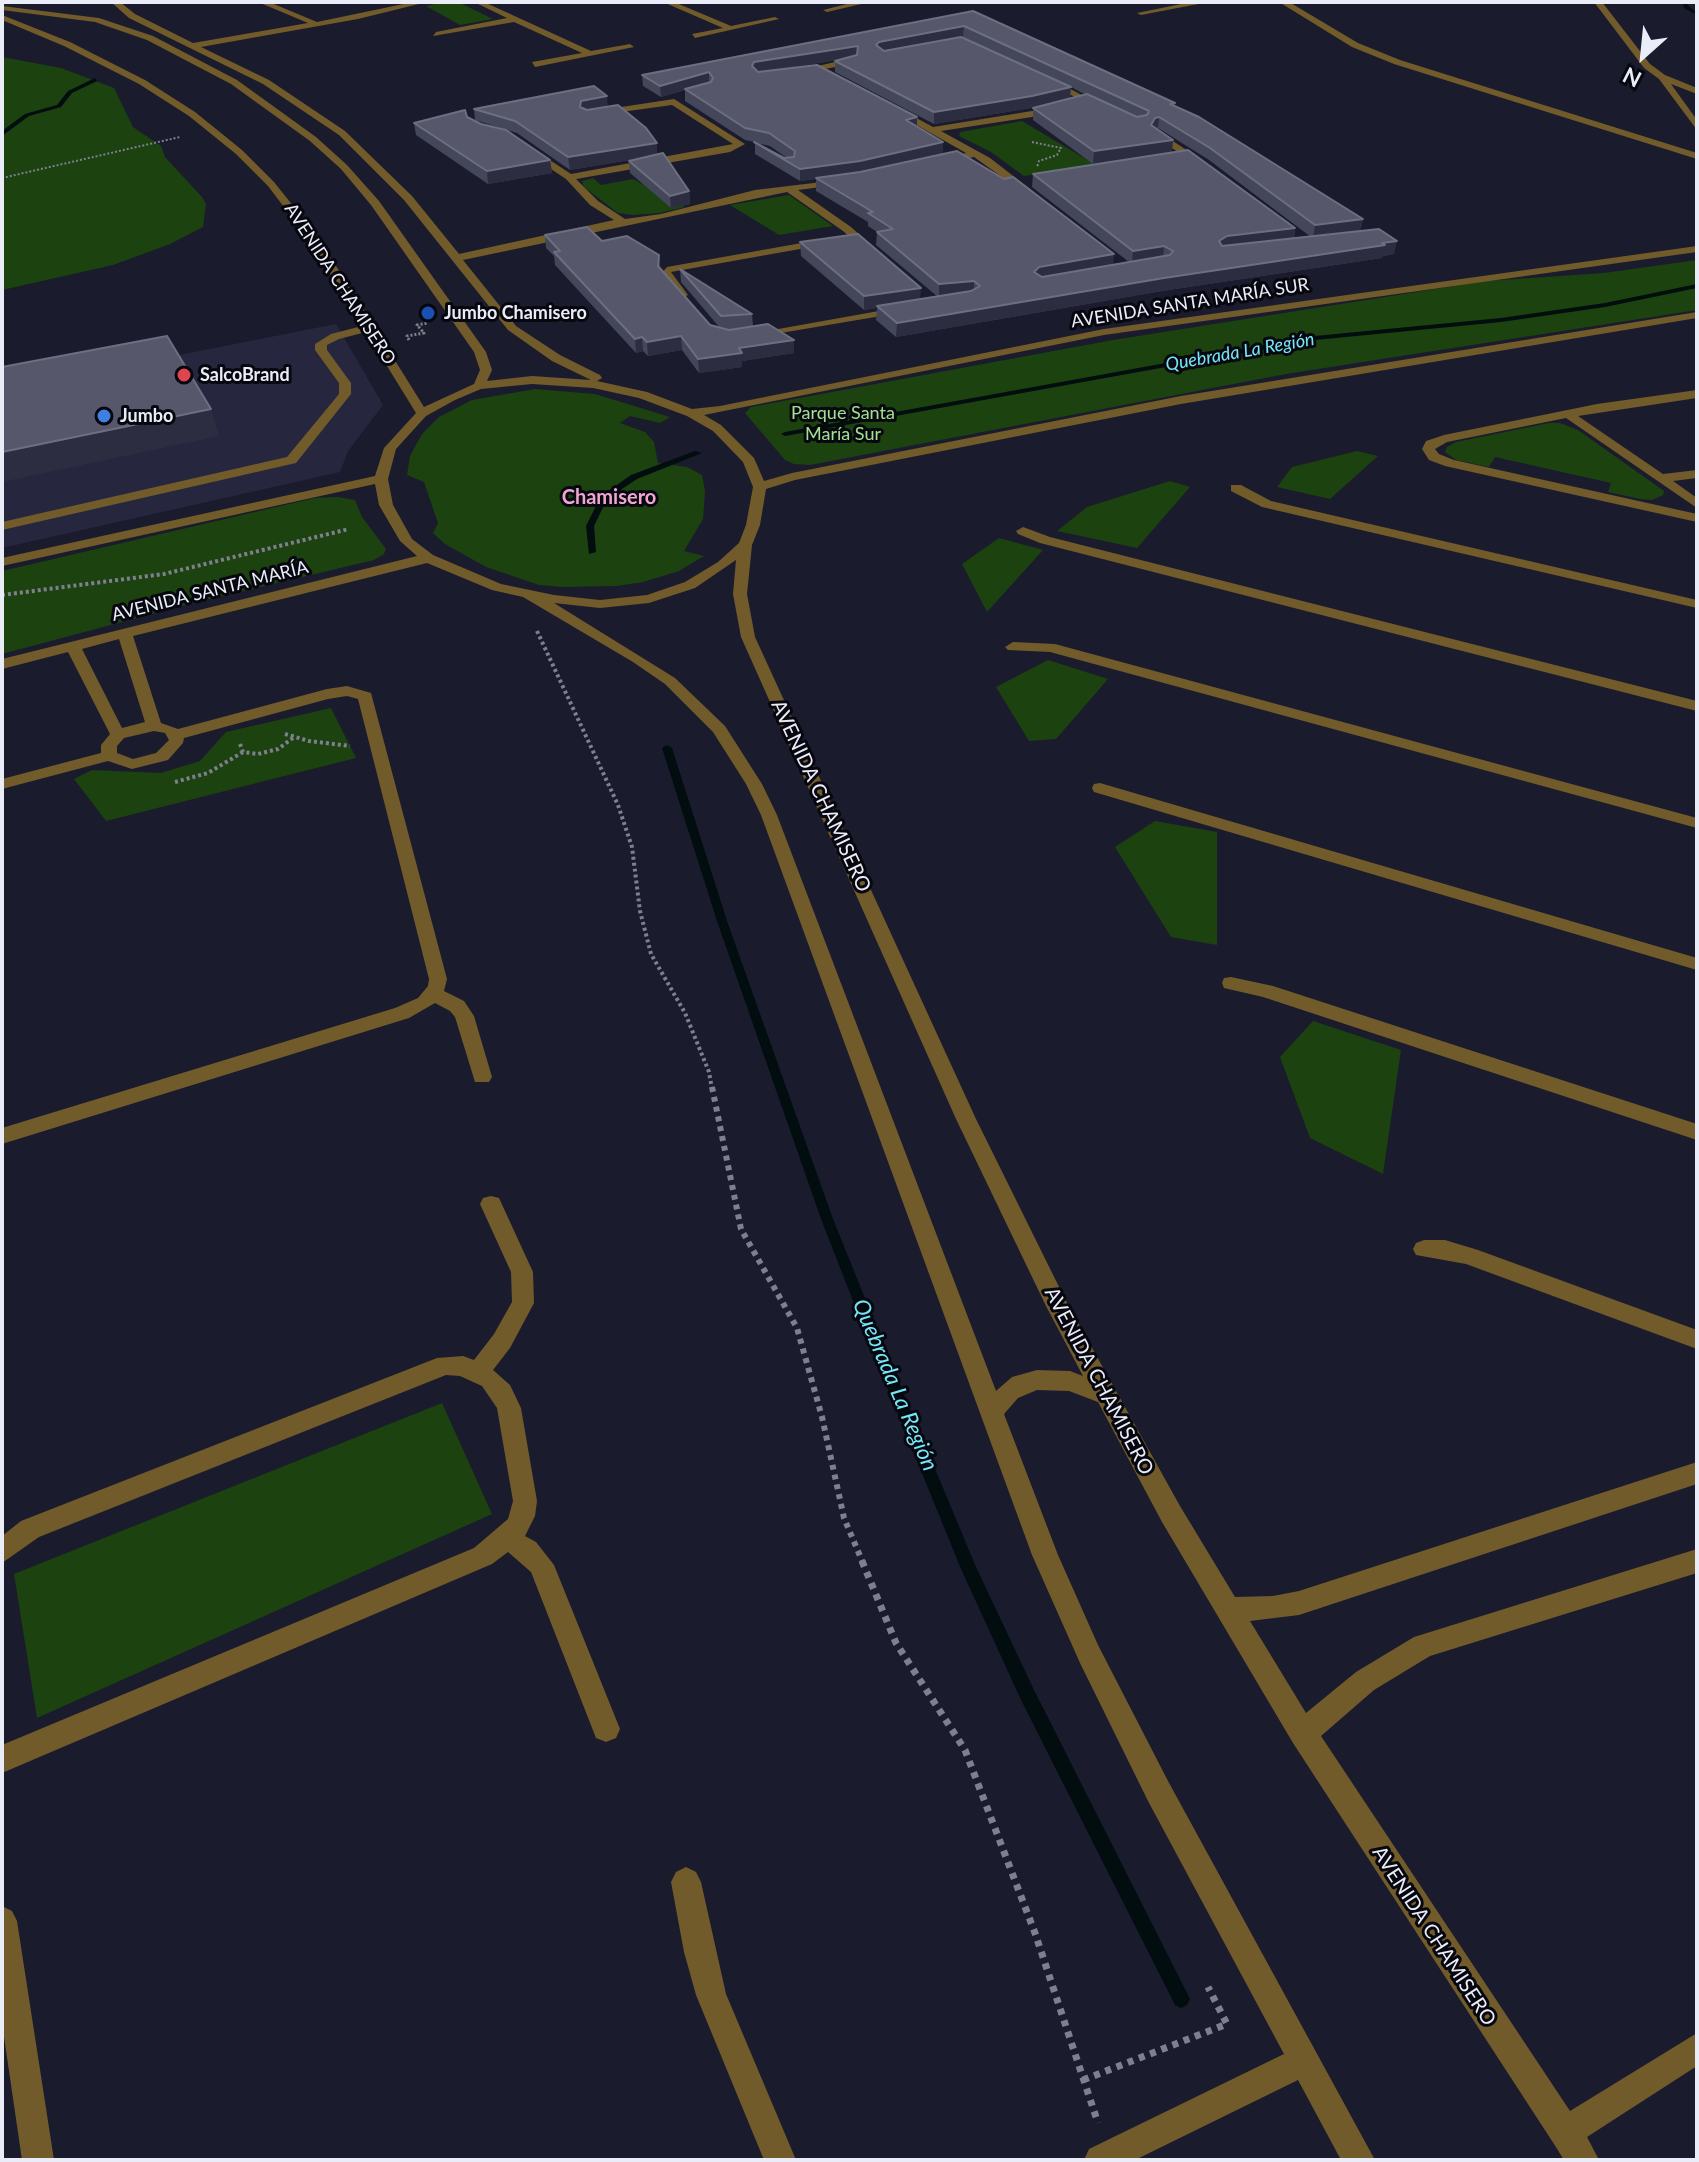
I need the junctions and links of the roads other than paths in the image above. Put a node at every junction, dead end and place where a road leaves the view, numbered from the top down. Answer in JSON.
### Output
{"nodes":[{"id":1,"x":46,"y":2,"type":"edge"},
{"id":2,"x":115,"y":2,"type":"edge"},
{"id":3,"x":262,"y":2,"type":"edge"},
{"id":4,"x":423,"y":2,"type":"edge"},
{"id":5,"x":478,"y":2,"type":"edge"},
{"id":6,"x":667,"y":2,"type":"edge"},
{"id":7,"x":862,"y":2,"type":"edge"},
{"id":8,"x":1205,"y":2,"type":"edge"},
{"id":9,"x":1283,"y":2,"type":"edge"},
{"id":10,"x":1598,"y":2,"type":"edge"},
{"id":11,"x":2,"y":7,"type":"edge"},
{"id":12,"x":827,"y":10,"type":"dead end"},
{"id":13,"x":1141,"y":13,"type":"dead end"},
{"id":14,"x":2,"y":17,"type":"edge"},
{"id":15,"x":517,"y":19,"type":"junction"},
{"id":16,"x":775,"y":19,"type":"dead end"},
{"id":17,"x":312,"y":25,"type":"junction"},
{"id":18,"x":728,"y":27,"type":"junction"},
{"id":19,"x":436,"y":34,"type":"dead end"},
{"id":20,"x":695,"y":36,"type":"dead end"},
{"id":21,"x":195,"y":45,"type":"junction"},
{"id":22,"x":630,"y":47,"type":"dead end"},
{"id":23,"x":207,"y":50,"type":"junction"},
{"id":24,"x":588,"y":53,"type":"junction"},
{"id":25,"x":853,"y":61,"type":"edge"},
{"id":26,"x":535,"y":64,"type":"dead end"},
{"id":27,"x":819,"y":70,"type":"junction"},
{"id":28,"x":792,"y":72,"type":"edge"},
{"id":29,"x":1038,"y":76,"type":"edge"},
{"id":30,"x":832,"y":77,"type":"edge"},
{"id":31,"x":1662,"y":77,"type":"junction"},
{"id":32,"x":1697,"y":91,"type":"edge"},
{"id":33,"x":883,"y":103,"type":"edge"},
{"id":34,"x":588,"y":116,"type":"edge"},
{"id":35,"x":1697,"y":127,"type":"edge"},
{"id":36,"x":933,"y":130,"type":"junction"},
{"id":37,"x":1156,"y":134,"type":"edge"},
{"id":38,"x":523,"y":145,"type":"edge"},
{"id":39,"x":738,"y":145,"type":"junction"},
{"id":40,"x":753,"y":146,"type":"edge"},
{"id":41,"x":976,"y":153,"type":"junction"},
{"id":42,"x":1186,"y":156,"type":"junction"},
{"id":43,"x":1697,"y":156,"type":"edge"},
{"id":44,"x":1173,"y":157,"type":"edge"},
{"id":45,"x":932,"y":164,"type":"edge"},
{"id":46,"x":1216,"y":174,"type":"edge"},
{"id":47,"x":1047,"y":175,"type":"edge"},
{"id":48,"x":569,"y":177,"type":"junction"},
{"id":49,"x":860,"y":179,"type":"edge"},
{"id":50,"x":1013,"y":181,"type":"junction"},
{"id":51,"x":790,"y":189,"type":"junction"},
{"id":52,"x":1036,"y":199,"type":"edge"},
{"id":53,"x":622,"y":221,"type":"junction"},
{"id":54,"x":607,"y":224,"type":"junction"},
{"id":55,"x":856,"y":238,"type":"junction"},
{"id":56,"x":447,"y":249,"type":"junction"},
{"id":57,"x":1697,"y":249,"type":"edge"},
{"id":58,"x":879,"y":257,"type":"edge"},
{"id":59,"x":456,"y":258,"type":"junction"},
{"id":60,"x":919,"y":307,"type":"edge"},
{"id":61,"x":696,"y":311,"type":"edge"},
{"id":62,"x":1697,"y":315,"type":"edge"},
{"id":63,"x":369,"y":328,"type":"junction"},
{"id":64,"x":735,"y":338,"type":"edge"},
{"id":65,"x":479,"y":386,"type":"junction"},
{"id":66,"x":617,"y":388,"type":"junction"},
{"id":67,"x":1697,"y":394,"type":"edge"},
{"id":68,"x":422,"y":413,"type":"junction"},
{"id":69,"x":691,"y":413,"type":"junction"},
{"id":70,"x":1568,"y":414,"type":"junction"},
{"id":71,"x":1697,"y":474,"type":"edge"},
{"id":72,"x":1664,"y":478,"type":"junction"},
{"id":73,"x":381,"y":479,"type":"junction"},
{"id":74,"x":760,"y":487,"type":"junction"},
{"id":75,"x":1236,"y":488,"type":"dead end"},
{"id":76,"x":202,"y":499,"type":"junction"},
{"id":77,"x":1697,"y":504,"type":"edge"},
{"id":78,"x":1697,"y":518,"type":"edge"},
{"id":79,"x":2,"y":526,"type":"edge"},
{"id":80,"x":1023,"y":531,"type":"dead end"},
{"id":81,"x":745,"y":545,"type":"junction"},
{"id":82,"x":428,"y":558,"type":"junction"},
{"id":83,"x":2,"y":562,"type":"edge"},
{"id":84,"x":529,"y":595,"type":"junction"},
{"id":85,"x":1697,"y":604,"type":"edge"},
{"id":86,"x":125,"y":633,"type":"junction"},
{"id":87,"x":73,"y":646,"type":"junction"},
{"id":88,"x":1013,"y":647,"type":"dead end"},
{"id":89,"x":2,"y":664,"type":"edge"},
{"id":90,"x":1697,"y":706,"type":"edge"},
{"id":91,"x":154,"y":726,"type":"junction"},
{"id":92,"x":118,"y":735,"type":"junction"},
{"id":93,"x":175,"y":735,"type":"junction"},
{"id":94,"x":109,"y":756,"type":"junction"},
{"id":95,"x":2,"y":784,"type":"edge"},
{"id":96,"x":1100,"y":788,"type":"dead end"},
{"id":97,"x":1697,"y":823,"type":"edge"},
{"id":98,"x":1697,"y":964,"type":"edge"},
{"id":99,"x":1231,"y":983,"type":"dead end"},
{"id":100,"x":433,"y":994,"type":"junction"},
{"id":101,"x":482,"y":1077,"type":"dead end"},
{"id":102,"x":1697,"y":1132,"type":"edge"},
{"id":103,"x":2,"y":1136,"type":"edge"},
{"id":104,"x":491,"y":1204,"type":"dead end"},
{"id":105,"x":1424,"y":1249,"type":"dead end"},
{"id":106,"x":1697,"y":1340,"type":"edge"},
{"id":107,"x":478,"y":1372,"type":"junction"},
{"id":108,"x":1105,"y":1395,"type":"junction"},
{"id":109,"x":993,"y":1411,"type":"junction"},
{"id":110,"x":1697,"y":1473,"type":"edge"},
{"id":111,"x":507,"y":1539,"type":"junction"},
{"id":112,"x":2,"y":1551,"type":"edge"},
{"id":113,"x":1697,"y":1561,"type":"edge"},
{"id":114,"x":1229,"y":1609,"type":"junction"},
{"id":115,"x":606,"y":1729,"type":"dead end"},
{"id":116,"x":1303,"y":1733,"type":"junction"},
{"id":117,"x":2,"y":1759,"type":"edge"},
{"id":118,"x":686,"y":1882,"type":"dead end"},
{"id":119,"x":2,"y":1921,"type":"edge"},
{"id":120,"x":1697,"y":2048,"type":"edge"},
{"id":121,"x":1305,"y":2060,"type":"junction"},
{"id":122,"x":1565,"y":2133,"type":"junction"},
{"id":123,"x":1105,"y":2158,"type":"edge"},
{"id":124,"x":38,"y":2160,"type":"edge"},
{"id":125,"x":780,"y":2160,"type":"edge"},
{"id":126,"x":1359,"y":2160,"type":"edge"},
{"id":127,"x":1583,"y":2160,"type":"edge"}],
"edges":[{"from":1,"to":11,"type":"street"},
{"from":2,"to":21,"type":"street"},
{"from":3,"to":17,"type":"street"},
{"from":4,"to":17,"type":"street"},
{"from":5,"to":15,"type":"street"},
{"from":6,"to":18,"type":"street"},
{"from":7,"to":12,"type":"street"},
{"from":8,"to":13,"type":"street"},
{"from":9,"to":43,"type":"street"},
{"from":10,"to":31,"type":"street"},
{"from":11,"to":65,"type":"street"},
{"from":14,"to":63,"type":"street","name":"AVENIDA CHAMISERO"},
{"from":15,"to":19,"type":"street"},
{"from":15,"to":24,"type":"street"},
{"from":16,"to":18,"type":"street"},
{"from":17,"to":21,"type":"street"},
{"from":17,"to":23,"type":"street"},
{"from":18,"to":20,"type":"street"},
{"from":21,"to":23,"type":"street"},
{"from":22,"to":24,"type":"street"},
{"from":23,"to":56,"type":"street"},
{"from":24,"to":26,"type":"street"},
{"from":25,"to":27,"type":"street"},
{"from":27,"to":28,"type":"street"},
{"from":27,"to":30,"type":"street"},
{"from":29,"to":36,"type":"street"},
{"from":31,"to":32,"type":"street"},
{"from":31,"to":35,"type":"street"},
{"from":33,"to":36,"type":"street"},
{"from":34,"to":39,"type":"street"},
{"from":36,"to":41,"type":"street"},
{"from":37,"to":42,"type":"street"},
{"from":38,"to":48,"type":"street"},
{"from":39,"to":40,"type":"street"},
{"from":39,"to":48,"type":"street"},
{"from":41,"to":45,"type":"street"},
{"from":41,"to":50,"type":"street"},
{"from":42,"to":44,"type":"street"},
{"from":42,"to":46,"type":"street"},
{"from":47,"to":50,"type":"street"},
{"from":48,"to":53,"type":"street"},
{"from":49,"to":51,"type":"street"},
{"from":50,"to":52,"type":"street"},
{"from":51,"to":53,"type":"street"},
{"from":51,"to":55,"type":"street"},
{"from":53,"to":54,"type":"street"},
{"from":54,"to":56,"type":"street"},
{"from":54,"to":59,"type":"street"},
{"from":55,"to":58,"type":"street"},
{"from":55,"to":61,"type":"street"},
{"from":56,"to":59,"type":"street"},
{"from":57,"to":69,"type":"street","name":"AVENIDA SANTA MARÍA SUR"},
{"from":59,"to":66,"type":"street"},
{"from":60,"to":64,"type":"street"},
{"from":62,"to":74,"type":"street"},
{"from":63,"to":68,"type":"street","name":"AVENIDA CHAMISERO"},
{"from":63,"to":76,"type":"street"},
{"from":65,"to":66,"type":"street"},
{"from":65,"to":68,"type":"street"},
{"from":66,"to":69,"type":"street"},
{"from":67,"to":70,"type":"street"},
{"from":68,"to":73,"type":"street"},
{"from":69,"to":74,"type":"street"},
{"from":70,"to":72,"type":"street"},
{"from":70,"to":78,"type":"street"},
{"from":71,"to":72,"type":"street"},
{"from":72,"to":77,"type":"street"},
{"from":73,"to":76,"type":"street"},
{"from":73,"to":82,"type":"street"},
{"from":74,"to":81,"type":"street","name":"AVENIDA CHAMISERO"},
{"from":75,"to":85,"type":"street"},
{"from":76,"to":79,"type":"street"},
{"from":76,"to":83,"type":"street"},
{"from":80,"to":90,"type":"street"},
{"from":81,"to":84,"type":"street"},
{"from":81,"to":108,"type":"street","name":"AVENIDA CHAMISERO"},
{"from":82,"to":84,"type":"street"},
{"from":82,"to":86,"type":"street","name":"AVENIDA SANTA MARÍA"},
{"from":84,"to":109,"type":"street"},
{"from":86,"to":87,"type":"street","name":"AVENIDA SANTA MARÍA"},
{"from":86,"to":91,"type":"street"},
{"from":87,"to":89,"type":"street","name":"AVENIDA SANTA MARÍA"},
{"from":87,"to":92,"type":"street"},
{"from":88,"to":97,"type":"street"},
{"from":91,"to":92,"type":"street"},
{"from":91,"to":93,"type":"street"},
{"from":92,"to":94,"type":"street"},
{"from":93,"to":94,"type":"street"},
{"from":93,"to":100,"type":"street"},
{"from":94,"to":95,"type":"street"},
{"from":96,"to":98,"type":"street"},
{"from":99,"to":102,"type":"street"},
{"from":100,"to":101,"type":"street"},
{"from":100,"to":103,"type":"street"},
{"from":104,"to":107,"type":"street"},
{"from":105,"to":106,"type":"street"},
{"from":107,"to":111,"type":"street"},
{"from":107,"to":112,"type":"street"},
{"from":108,"to":109,"type":"street"},
{"from":108,"to":114,"type":"street","name":"AVENIDA CHAMISERO"},
{"from":109,"to":121,"type":"street"},
{"from":110,"to":114,"type":"street"},
{"from":111,"to":115,"type":"street"},
{"from":111,"to":117,"type":"street"},
{"from":113,"to":116,"type":"street"},
{"from":114,"to":116,"type":"street","name":"AVENIDA CHAMISERO"},
{"from":116,"to":122,"type":"street","name":"AVENIDA CHAMISERO"},
{"from":118,"to":125,"type":"street"},
{"from":119,"to":124,"type":"street"},
{"from":120,"to":122,"type":"street"},
{"from":121,"to":123,"type":"street"},
{"from":121,"to":126,"type":"street"},
{"from":122,"to":127,"type":"street","name":"AVENIDA CHAMISERO"}]}
